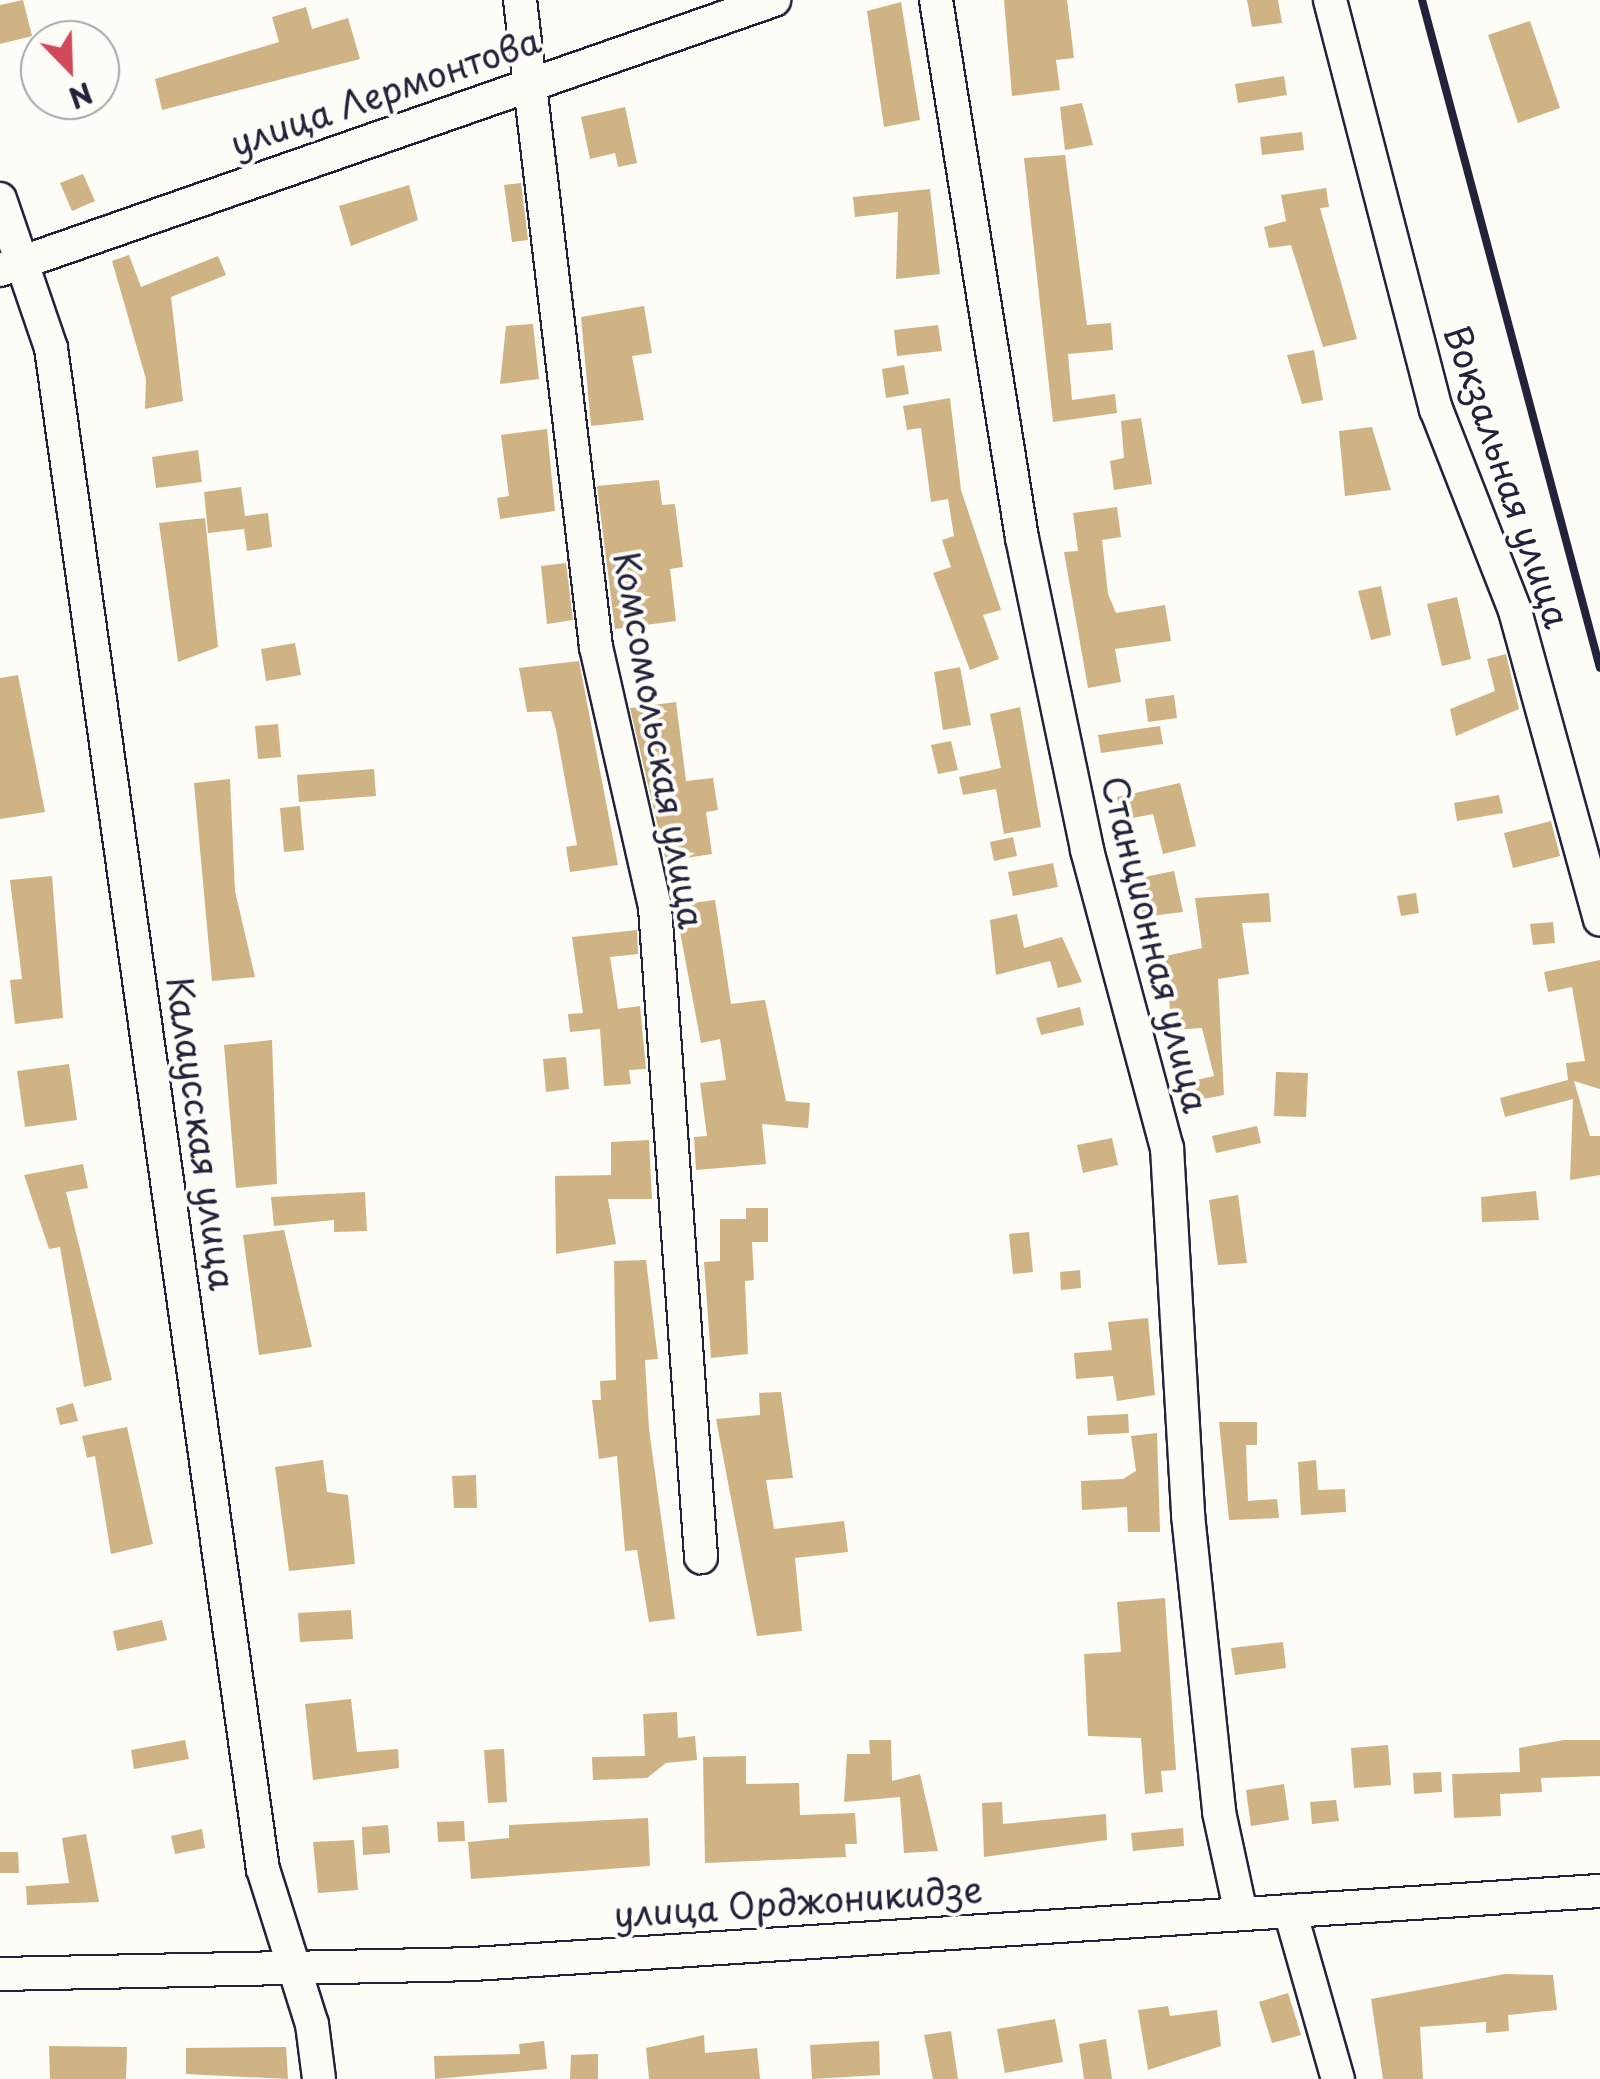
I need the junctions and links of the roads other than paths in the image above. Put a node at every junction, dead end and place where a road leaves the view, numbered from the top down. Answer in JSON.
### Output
{"nodes":[{"id":1,"x":520,"y":0,"type":"edge"},
{"id":2,"x":774,"y":0,"type":"edge"},
{"id":3,"x":936,"y":0,"type":"edge"},
{"id":4,"x":1330,"y":0,"type":"edge"},
{"id":5,"x":527,"y":84,"type":"junction"},
{"id":6,"x":0,"y":199,"type":"edge"},
{"id":7,"x":11,"y":266,"type":"edge"},
{"id":8,"x":1600,"y":919,"type":"edge"},
{"id":9,"x":701,"y":1556,"type":"dead end"},
{"id":10,"x":1600,"y":1890,"type":"edge"},
{"id":11,"x":1290,"y":1911,"type":"junction"},
{"id":12,"x":1241,"y":1914,"type":"junction"},
{"id":13,"x":294,"y":1972,"type":"junction"},
{"id":14,"x":0,"y":1974,"type":"edge"},
{"id":15,"x":319,"y":2079,"type":"edge"},
{"id":16,"x":1338,"y":2079,"type":"edge"}],
"edges":[{"from":1,"to":5,"type":"street","name":"Комсомольская улица"},
{"from":2,"to":5,"type":"street","name":"улица Лермонтова"},
{"from":3,"to":12,"type":"street","name":"Станционная улица"},
{"from":4,"to":8,"type":"street","name":"Вокзальная улица"},
{"from":5,"to":7,"type":"street","name":"улица Лермонтова"},
{"from":5,"to":9,"type":"street","name":"Комсомольская улица"},
{"from":6,"to":7,"type":"street","name":"Калаусская улица"},
{"from":7,"to":13,"type":"street","name":"Калаусская улица"},
{"from":10,"to":11,"type":"street","name":"улица Орджоникидзе"},
{"from":11,"to":12,"type":"street","name":"улица Орджоникидзе"},
{"from":11,"to":16,"type":"street"},
{"from":12,"to":13,"type":"street","name":"улица Орджоникидзе"},
{"from":13,"to":14,"type":"street","name":"улица Орджоникидзе"},
{"from":13,"to":15,"type":"street","name":"Калаусская улица"}]}
